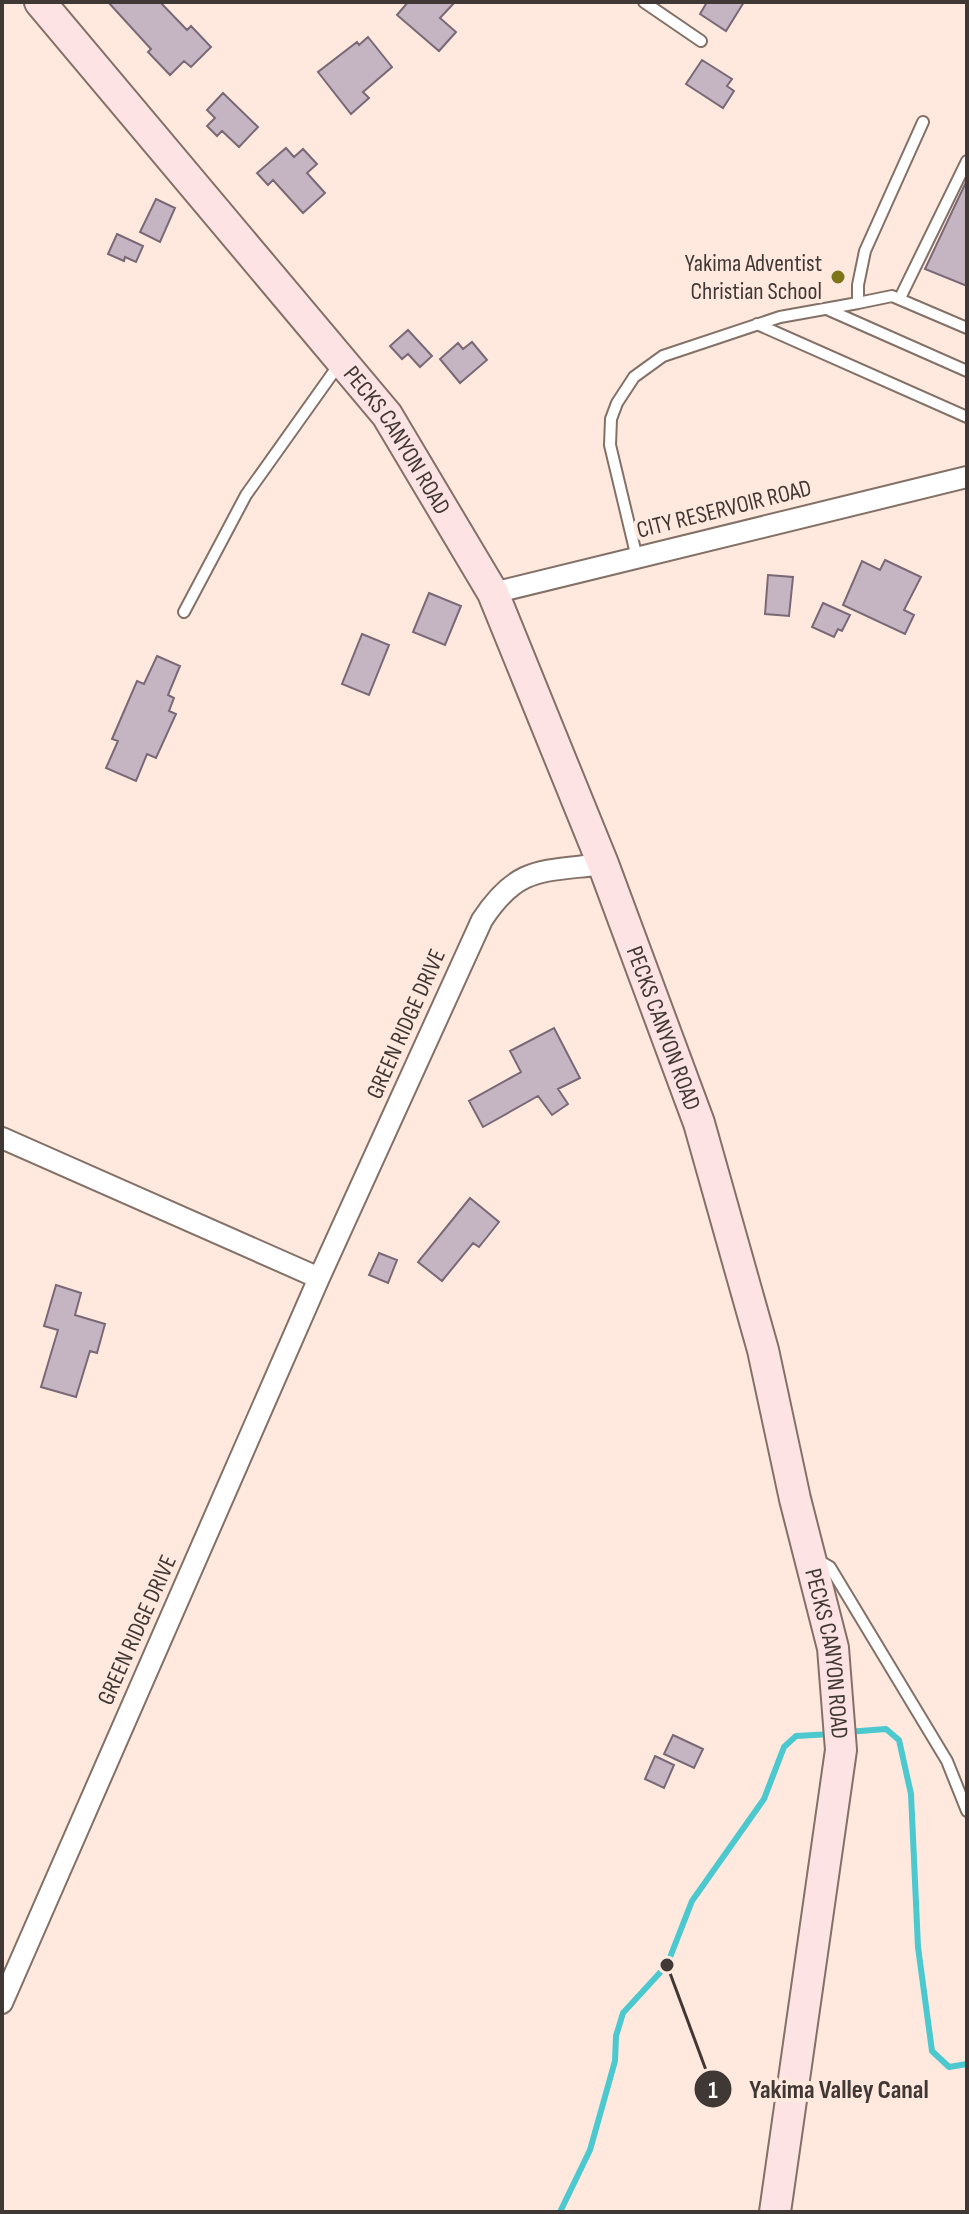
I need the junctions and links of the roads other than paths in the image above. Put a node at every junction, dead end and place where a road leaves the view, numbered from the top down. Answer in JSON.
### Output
{"nodes":[{"id":1,"x":40,"y":2,"type":"edge"},
{"id":2,"x":644,"y":2,"type":"edge"},
{"id":3,"x":701,"y":41,"type":"dead end"},
{"id":4,"x":923,"y":122,"type":"dead end"},
{"id":5,"x":967,"y":161,"type":"edge"},
{"id":6,"x":900,"y":298,"type":"junction"},
{"id":7,"x":858,"y":303,"type":"junction"},
{"id":8,"x":827,"y":309,"type":"junction"},
{"id":9,"x":757,"y":324,"type":"junction"},
{"id":10,"x":967,"y":328,"type":"edge"},
{"id":11,"x":342,"y":361,"type":"junction"},
{"id":12,"x":967,"y":371,"type":"edge"},
{"id":13,"x":967,"y":417,"type":"edge"},
{"id":14,"x":967,"y":477,"type":"edge"},
{"id":15,"x":637,"y":558,"type":"junction"},
{"id":16,"x":493,"y":593,"type":"junction"},
{"id":17,"x":184,"y":612,"type":"dead end"},
{"id":18,"x":603,"y":864,"type":"junction"},
{"id":19,"x":2,"y":1138,"type":"edge"},
{"id":20,"x":319,"y":1278,"type":"junction"},
{"id":21,"x":810,"y":1557,"type":"junction"},
{"id":22,"x":967,"y":1811,"type":"edge"},
{"id":23,"x":2,"y":2003,"type":"edge"},
{"id":24,"x":775,"y":2212,"type":"edge"}],
"edges":[{"from":1,"to":11,"type":"street","name":"PECKS CANYON ROAD"},
{"from":2,"to":3,"type":"lane"},
{"from":4,"to":7,"type":"lane"},
{"from":5,"to":6,"type":"lane"},
{"from":6,"to":7,"type":"lane"},
{"from":6,"to":10,"type":"lane"},
{"from":7,"to":8,"type":"lane"},
{"from":8,"to":9,"type":"lane"},
{"from":8,"to":12,"type":"lane"},
{"from":9,"to":13,"type":"lane"},
{"from":9,"to":15,"type":"lane"},
{"from":11,"to":16,"type":"street","name":"PECKS CANYON ROAD"},
{"from":11,"to":17,"type":"lane"},
{"from":14,"to":15,"type":"street","name":"CITY RESERVOIR ROAD"},
{"from":15,"to":16,"type":"street","name":"CITY RESERVOIR ROAD"},
{"from":16,"to":18,"type":"street","name":"PECKS CANYON ROAD"},
{"from":18,"to":20,"type":"street","name":"GREEN RIDGE DRIVE"},
{"from":18,"to":21,"type":"street","name":"PECKS CANYON ROAD"},
{"from":19,"to":20,"type":"street"},
{"from":20,"to":23,"type":"street","name":"GREEN RIDGE DRIVE"},
{"from":21,"to":22,"type":"lane"},
{"from":21,"to":24,"type":"street","name":"PECKS CANYON ROAD"}]}
